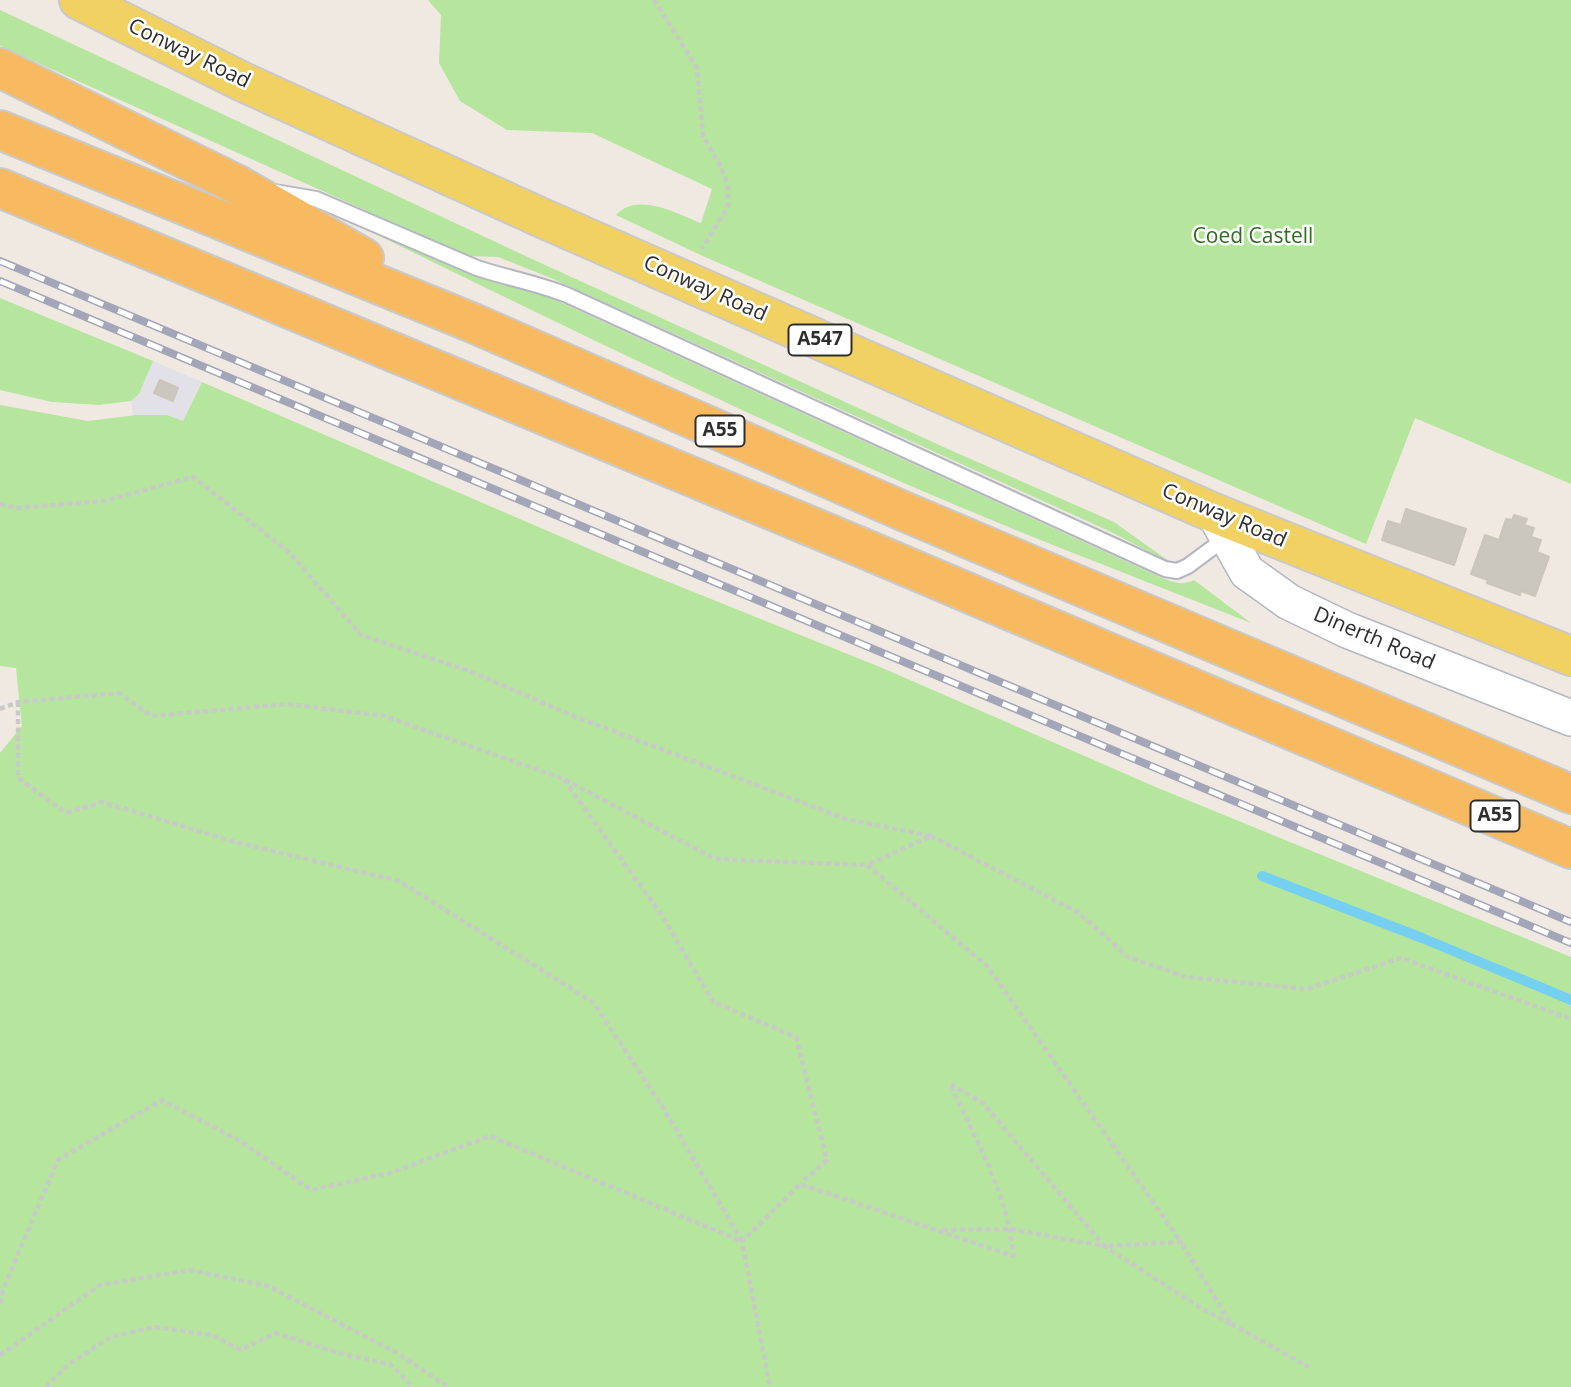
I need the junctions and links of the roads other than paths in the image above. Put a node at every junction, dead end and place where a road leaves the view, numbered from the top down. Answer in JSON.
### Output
{"nodes":[{"id":1,"x":79,"y":0,"type":"edge"},
{"id":2,"x":0,"y":68,"type":"edge"},
{"id":3,"x":0,"y":130,"type":"edge"},
{"id":4,"x":236,"y":184,"type":"junction"},
{"id":5,"x":0,"y":188,"type":"edge"},
{"id":6,"x":473,"y":323,"type":"junction"},
{"id":7,"x":1221,"y":525,"type":"junction"},
{"id":8,"x":1571,"y":656,"type":"edge"},
{"id":9,"x":1571,"y":718,"type":"edge"},
{"id":10,"x":1571,"y":794,"type":"edge"},
{"id":11,"x":1571,"y":849,"type":"edge"}],
"edges":[{"from":1,"to":7,"type":"main road","name":"Conway Road","number":"A547"},
{"from":2,"to":4,"type":"highway"},
{"from":3,"to":6,"type":"highway","number":"A55"},
{"from":4,"to":6,"type":"highway"},
{"from":4,"to":7,"type":"lane"},
{"from":5,"to":11,"type":"highway","number":"A55"},
{"from":6,"to":10,"type":"highway","number":"A55"},
{"from":7,"to":8,"type":"main road","name":"Conway Road","number":"A547"},
{"from":7,"to":9,"type":"street","name":"Dinerth Road"}]}
